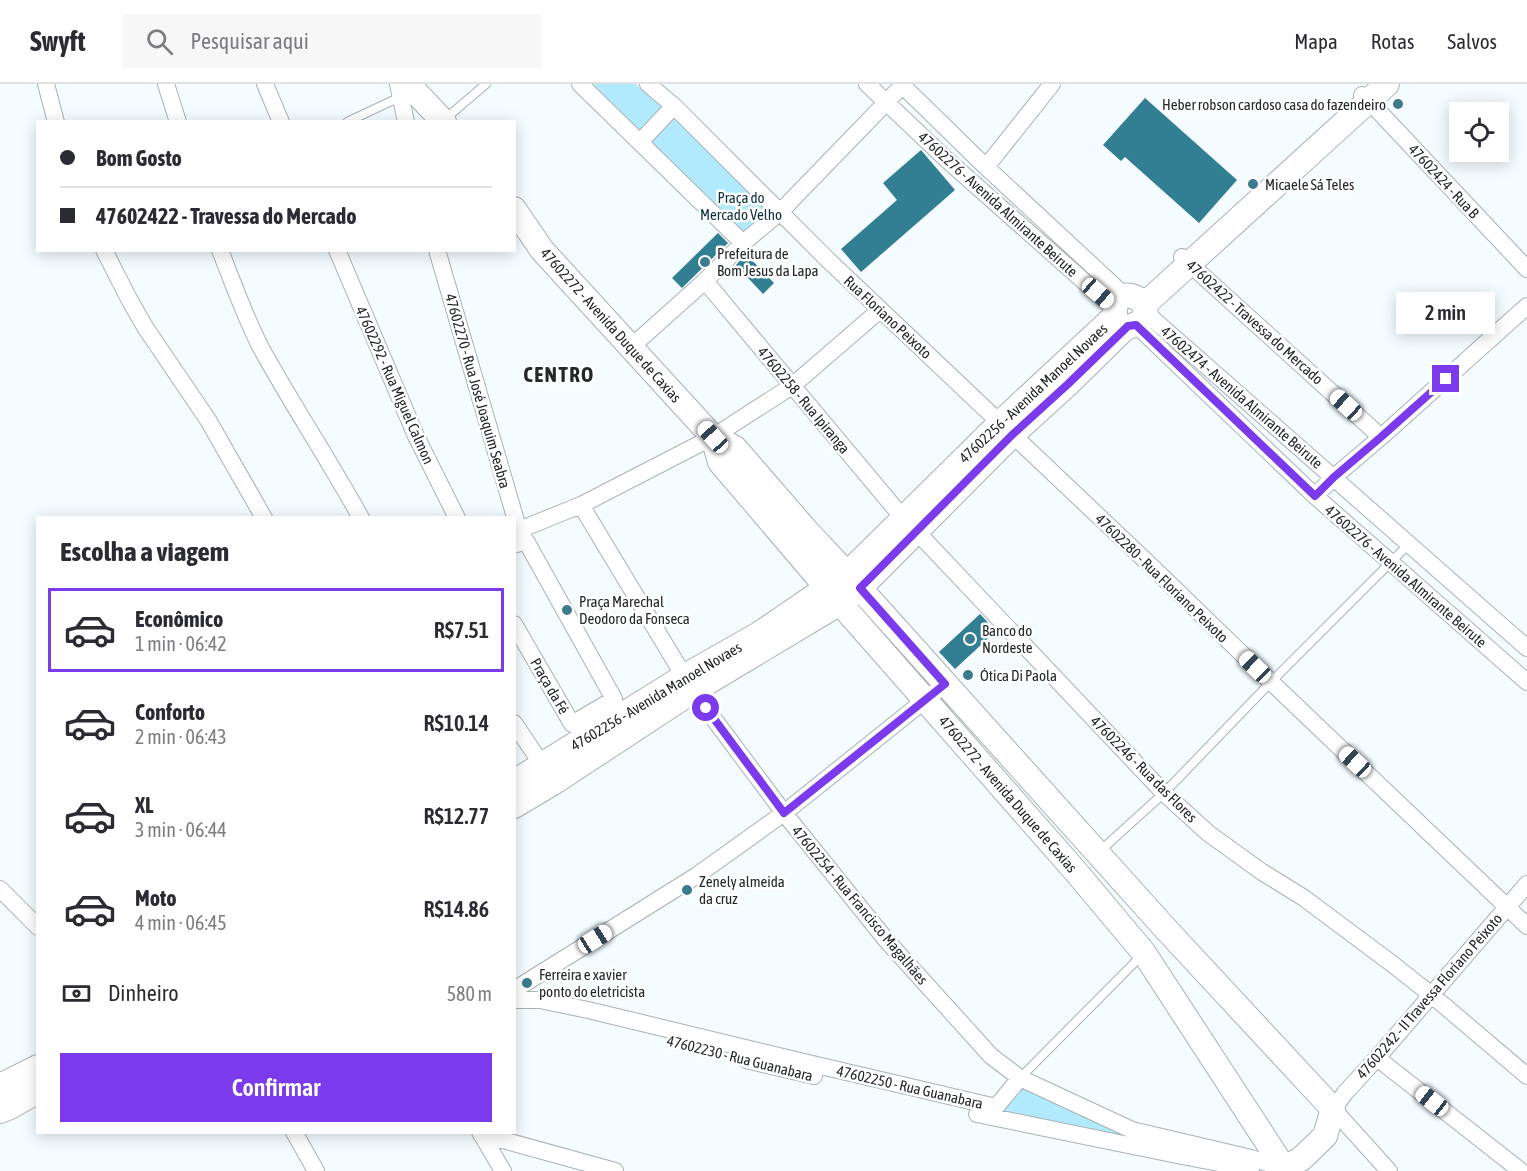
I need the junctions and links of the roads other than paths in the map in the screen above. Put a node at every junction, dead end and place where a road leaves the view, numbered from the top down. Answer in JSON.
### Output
{"nodes":[{"id":1,"x":46,"y":84,"type":"edge"},
{"id":2,"x":166,"y":84,"type":"edge"},
{"id":3,"x":265,"y":84,"type":"edge"},
{"id":4,"x":486,"y":84,"type":"edge"},
{"id":5,"x":580,"y":84,"type":"edge"},
{"id":6,"x":648,"y":84,"type":"edge"},
{"id":7,"x":867,"y":84,"type":"edge"},
{"id":8,"x":1052,"y":84,"type":"edge"},
{"id":9,"x":1387,"y":84,"type":"edge"},
{"id":10,"x":903,"y":85,"type":"edge"},
{"id":11,"x":402,"y":88,"type":"edge"},
{"id":12,"x":1367,"y":93,"type":"edge"},
{"id":13,"x":887,"y":103,"type":"junction"},
{"id":14,"x":674,"y":106,"type":"junction"},
{"id":15,"x":55,"y":120,"type":"edge"},
{"id":16,"x":177,"y":120,"type":"edge"},
{"id":17,"x":280,"y":120,"type":"edge"},
{"id":18,"x":350,"y":120,"type":"edge"},
{"id":19,"x":406,"y":120,"type":"edge"},
{"id":20,"x":443,"y":120,"type":"edge"},
{"id":21,"x":445,"y":120,"type":"edge"},
{"id":22,"x":640,"y":142,"type":"junction"},
{"id":23,"x":986,"y":167,"type":"junction"},
{"id":24,"x":516,"y":212,"type":"edge"},
{"id":25,"x":780,"y":212,"type":"junction"},
{"id":26,"x":742,"y":243,"type":"junction"},
{"id":27,"x":105,"y":252,"type":"edge"},
{"id":28,"x":221,"y":252,"type":"edge"},
{"id":29,"x":338,"y":252,"type":"edge"},
{"id":30,"x":439,"y":252,"type":"edge"},
{"id":31,"x":1185,"y":259,"type":"junction"},
{"id":32,"x":1527,"y":269,"type":"edge"},
{"id":33,"x":705,"y":281,"type":"junction"},
{"id":34,"x":1527,"y":306,"type":"edge"},
{"id":35,"x":880,"y":310,"type":"junction"},
{"id":36,"x":1130,"y":310,"type":"junction"},
{"id":37,"x":631,"y":347,"type":"junction"},
{"id":38,"x":792,"y":386,"type":"junction"},
{"id":39,"x":1006,"y":429,"type":"junction"},
{"id":40,"x":713,"y":437,"type":"junction"},
{"id":41,"x":1381,"y":437,"type":"junction"},
{"id":42,"x":1334,"y":477,"type":"junction"},
{"id":43,"x":1315,"y":496,"type":"junction"},
{"id":44,"x":581,"y":505,"type":"junction"},
{"id":45,"x":263,"y":516,"type":"edge"},
{"id":46,"x":361,"y":516,"type":"edge"},
{"id":47,"x":456,"y":516,"type":"edge"},
{"id":48,"x":511,"y":516,"type":"edge"},
{"id":49,"x":910,"y":525,"type":"junction"},
{"id":50,"x":516,"y":536,"type":"edge"},
{"id":51,"x":1409,"y":544,"type":"junction"},
{"id":52,"x":1390,"y":563,"type":"junction"},
{"id":53,"x":844,"y":588,"type":"junction"},
{"id":54,"x":516,"y":627,"type":"edge"},
{"id":55,"x":1527,"y":648,"type":"edge"},
{"id":56,"x":1271,"y":682,"type":"junction"},
{"id":57,"x":1527,"y":682,"type":"edge"},
{"id":58,"x":689,"y":683,"type":"junction"},
{"id":59,"x":945,"y":684,"type":"junction"},
{"id":60,"x":926,"y":699,"type":"junction"},
{"id":61,"x":516,"y":726,"type":"edge"},
{"id":62,"x":548,"y":773,"type":"junction"},
{"id":63,"x":516,"y":781,"type":"edge"},
{"id":64,"x":1164,"y":793,"type":"junction"},
{"id":65,"x":516,"y":804,"type":"edge"},
{"id":66,"x":784,"y":813,"type":"junction"},
{"id":67,"x":1097,"y":853,"type":"junction"},
{"id":68,"x":1527,"y":884,"type":"edge"},
{"id":69,"x":0,"y":889,"type":"edge"},
{"id":70,"x":1527,"y":891,"type":"edge"},
{"id":71,"x":1509,"y":909,"type":"junction"},
{"id":72,"x":36,"y":925,"type":"edge"},
{"id":73,"x":1527,"y":926,"type":"edge"},
{"id":74,"x":1164,"y":927,"type":"junction"},
{"id":75,"x":1144,"y":953,"type":"junction"},
{"id":76,"x":516,"y":989,"type":"edge"},
{"id":77,"x":1433,"y":996,"type":"junction"},
{"id":78,"x":516,"y":1000,"type":"edge"},
{"id":79,"x":516,"y":1006,"type":"edge"},
{"id":80,"x":1378,"y":1059,"type":"junction"},
{"id":81,"x":36,"y":1068,"type":"edge"},
{"id":82,"x":1527,"y":1076,"type":"edge"},
{"id":83,"x":1020,"y":1078,"type":"junction"},
{"id":84,"x":0,"y":1086,"type":"edge"},
{"id":85,"x":36,"y":1092,"type":"edge"},
{"id":86,"x":1332,"y":1109,"type":"junction"},
{"id":87,"x":0,"y":1111,"type":"edge"},
{"id":88,"x":994,"y":1112,"type":"junction"},
{"id":89,"x":295,"y":1134,"type":"edge"},
{"id":90,"x":482,"y":1134,"type":"edge"},
{"id":91,"x":485,"y":1134,"type":"edge"},
{"id":92,"x":1181,"y":1164,"type":"edge"},
{"id":93,"x":1285,"y":1170,"type":"edge"},
{"id":94,"x":316,"y":1171,"type":"edge"},
{"id":95,"x":503,"y":1171,"type":"edge"},
{"id":96,"x":615,"y":1171,"type":"edge"},
{"id":97,"x":1389,"y":1171,"type":"edge"},
{"id":98,"x":1521,"y":1171,"type":"edge"}],
"edges":[{"from":1,"to":15,"type":"street"},
{"from":2,"to":16,"type":"street"},
{"from":3,"to":17,"type":"street"},
{"from":4,"to":21,"type":"lane"},
{"from":5,"to":22,"type":"street"},
{"from":6,"to":14,"type":"street","name":"Rua Floriano Peixoto"},
{"from":7,"to":13,"type":"street","name":"47602276 - Avenida Almirante Beirute"},
{"from":8,"to":23,"type":"street"},
{"from":9,"to":12,"type":"street","name":"47602256 - Avenida Manoel Novaes"},
{"from":10,"to":13,"type":"street"},
{"from":10,"to":23,"type":"street"},
{"from":11,"to":18,"type":"lane"},
{"from":11,"to":19,"type":"street"},
{"from":11,"to":20,"type":"street"},
{"from":12,"to":31,"type":"street","name":"47602256 - Avenida Manoel Novaes"},
{"from":12,"to":32,"type":"street","name":"47602424 - Rua B"},
{"from":13,"to":25,"type":"street"},
{"from":13,"to":36,"type":"street","name":"47602276 - Avenida Almirante Beirute"},
{"from":14,"to":22,"type":"street"},
{"from":14,"to":25,"type":"street","name":"Rua Floriano Peixoto"},
{"from":22,"to":26,"type":"street"},
{"from":23,"to":36,"type":"street"},
{"from":24,"to":37,"type":"street","name":"47602272 - Avenida Duque de Caxias"},
{"from":25,"to":26,"type":"street"},
{"from":25,"to":35,"type":"street","name":"Rua Floriano Peixoto"},
{"from":26,"to":33,"type":"street"},
{"from":27,"to":45,"type":"street"},
{"from":28,"to":46,"type":"street"},
{"from":29,"to":47,"type":"street","name":"47602292 - Rua Miguel Calmon"},
{"from":30,"to":48,"type":"street","name":"47602270 - Rua José Joaquim Seabra"},
{"from":31,"to":36,"type":"street","name":"47602256 - Avenida Manoel Novaes"},
{"from":31,"to":41,"type":"street","name":"47602422 - Travessa do Mercado"},
{"from":33,"to":37,"type":"street"},
{"from":33,"to":38,"type":"street","name":"47602258 - Rua Ipiranga"},
{"from":34,"to":41,"type":"street"},
{"from":35,"to":38,"type":"street"},
{"from":35,"to":39,"type":"street","name":"Rua Floriano Peixoto"},
{"from":36,"to":39,"type":"street","name":"47602256 - Avenida Manoel Novaes"},
{"from":36,"to":42,"type":"street","name":"47602474 - Avenida Almirante Beirute"},
{"from":36,"to":43,"type":"street","name":"47602276 - Avenida Almirante Beirute"},
{"from":37,"to":40,"type":"street","name":"47602272 - Avenida Duque de Caxias"},
{"from":38,"to":40,"type":"street"},
{"from":38,"to":49,"type":"street","name":"47602258 - Rua Ipiranga"},
{"from":39,"to":49,"type":"street","name":"47602256 - Avenida Manoel Novaes"},
{"from":39,"to":56,"type":"street","name":"47602280 - Rua Floriano Peixoto"},
{"from":40,"to":44,"type":"street"},
{"from":40,"to":53,"type":"street","name":"47602272 - Avenida Duque de Caxias"},
{"from":41,"to":42,"type":"street"},
{"from":42,"to":43,"type":"street"},
{"from":42,"to":51,"type":"street","name":"47602474 - Avenida Almirante Beirute"},
{"from":43,"to":52,"type":"street","name":"47602276 - Avenida Almirante Beirute"},
{"from":44,"to":50,"type":"street"},
{"from":44,"to":58,"type":"street","name":"47602254 - Rua Francisco Magalhães"},
{"from":49,"to":53,"type":"street","name":"47602256 - Avenida Manoel Novaes"},
{"from":49,"to":64,"type":"street","name":"47602246 - Rua das Flores"},
{"from":50,"to":54,"type":"street","name":"Praça da Fé"},
{"from":51,"to":52,"type":"lane"},
{"from":51,"to":55,"type":"street","name":"47602474 - Avenida Almirante Beirute"},
{"from":52,"to":56,"type":"lane"},
{"from":52,"to":57,"type":"street","name":"47602276 - Avenida Almirante Beirute"},
{"from":53,"to":58,"type":"street","name":"47602256 - Avenida Manoel Novaes"},
{"from":53,"to":59,"type":"street","name":"47602272 - Avenida Duque de Caxias"},
{"from":53,"to":60,"type":"street","name":"47602272 - Avenida Duque de Caxias"},
{"from":56,"to":64,"type":"lane"},
{"from":56,"to":71,"type":"street","name":"47602280 - Rua Floriano Peixoto"},
{"from":58,"to":62,"type":"street","name":"47602256 - Avenida Manoel Novaes"},
{"from":58,"to":66,"type":"street","name":"47602254 - Rua Francisco Magalhães"},
{"from":59,"to":60,"type":"street"},
{"from":59,"to":67,"type":"street","name":"47602272 - Avenida Duque de Caxias"},
{"from":60,"to":66,"type":"street"},
{"from":60,"to":75,"type":"street","name":"47602272 - Avenida Duque de Caxias"},
{"from":61,"to":62,"type":"street"},
{"from":62,"to":63,"type":"street","name":"47602256 - Avenida Manoel Novaes"},
{"from":62,"to":65,"type":"street","name":"47602256 - Avenida Manoel Novaes"},
{"from":64,"to":67,"type":"lane"},
{"from":64,"to":77,"type":"street","name":"47602246 - Rua das Flores"},
{"from":66,"to":76,"type":"street"},
{"from":66,"to":83,"type":"street","name":"47602254 - Rua Francisco Magalhães"},
{"from":67,"to":74,"type":"street","name":"47602272 - Avenida Duque de Caxias"},
{"from":68,"to":71,"type":"street","name":"47602242 - II Travessa Floriano Peixoto"},
{"from":69,"to":72,"type":"street"},
{"from":70,"to":71,"type":"street"},
{"from":71,"to":73,"type":"street","name":"47602280 - Rua Floriano Peixoto"},
{"from":71,"to":77,"type":"street","name":"47602242 - II Travessa Floriano Peixoto"},
{"from":74,"to":75,"type":"street"},
{"from":74,"to":86,"type":"street","name":"47602272 - Avenida Duque de Caxias"},
{"from":75,"to":83,"type":"lane"},
{"from":75,"to":93,"type":"street","name":"47602272 - Avenida Duque de Caxias"},
{"from":77,"to":80,"type":"street","name":"47602242 - II Travessa Floriano Peixoto"},
{"from":77,"to":82,"type":"street","name":"47602246 - Rua das Flores"},
{"from":78,"to":88,"type":"street","name":"47602250 - Rua Guanabara"},
{"from":79,"to":88,"type":"street","name":"47602230 - Rua Guanabara"},
{"from":80,"to":86,"type":"street","name":"47602242 - II Travessa Floriano Peixoto"},
{"from":80,"to":98,"type":"street"},
{"from":81,"to":84,"type":"street"},
{"from":83,"to":88,"type":"street","name":"47602250 - Rua Guanabara"},
{"from":83,"to":93,"type":"street"},
{"from":85,"to":87,"type":"street"},
{"from":86,"to":93,"type":"street"},
{"from":86,"to":97,"type":"street"},
{"from":88,"to":92,"type":"street","name":"47602230 - Rua Guanabara"},
{"from":89,"to":94,"type":"street"},
{"from":90,"to":95,"type":"street"},
{"from":91,"to":96,"type":"street"},
{"from":92,"to":93,"type":"street","name":"47602230 - Rua Guanabara"}]}
